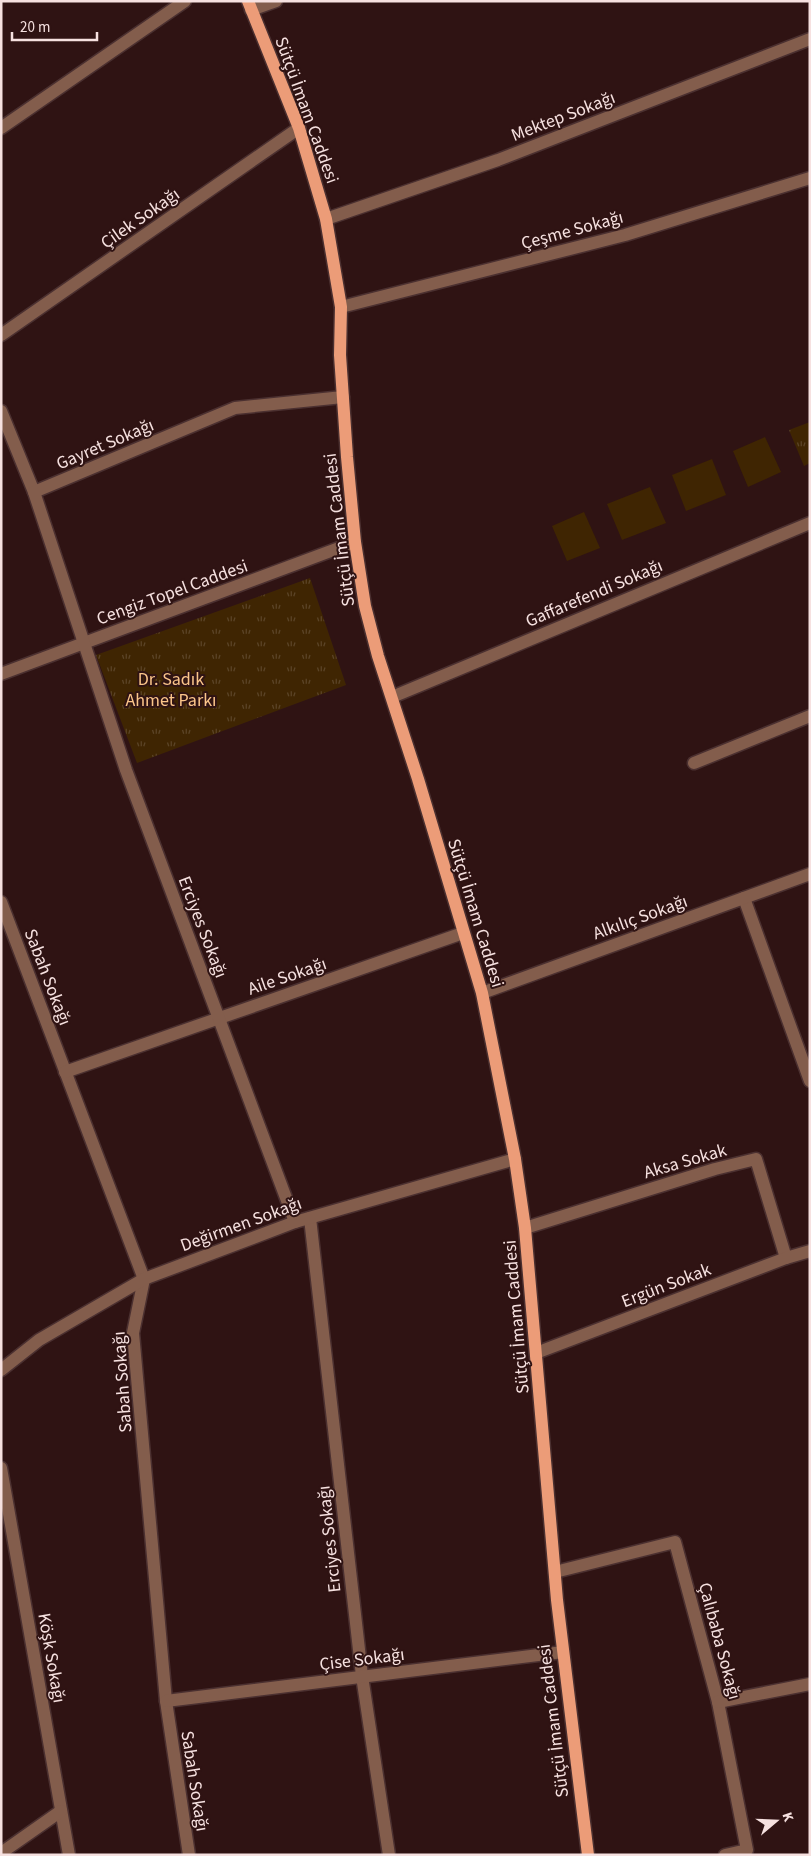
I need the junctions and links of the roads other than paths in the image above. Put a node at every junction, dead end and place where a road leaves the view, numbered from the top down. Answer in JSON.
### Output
{"nodes":[{"id":1,"x":185,"y":1,"type":"edge"},
{"id":2,"x":276,"y":1,"type":"edge"},
{"id":3,"x":250,"y":6,"type":"edge"},
{"id":4,"x":810,"y":38,"type":"edge"},
{"id":5,"x":1,"y":128,"type":"edge"},
{"id":6,"x":299,"y":128,"type":"junction"},
{"id":7,"x":810,"y":178,"type":"edge"},
{"id":8,"x":326,"y":219,"type":"junction"},
{"id":9,"x":341,"y":307,"type":"junction"},
{"id":10,"x":1,"y":336,"type":"edge"},
{"id":11,"x":343,"y":397,"type":"junction"},
{"id":12,"x":1,"y":411,"type":"edge"},
{"id":13,"x":34,"y":492,"type":"junction"},
{"id":14,"x":810,"y":523,"type":"edge"},
{"id":15,"x":355,"y":542,"type":"junction"},
{"id":16,"x":84,"y":643,"type":"junction"},
{"id":17,"x":1,"y":674,"type":"edge"},
{"id":18,"x":392,"y":697,"type":"junction"},
{"id":19,"x":810,"y":716,"type":"edge"},
{"id":20,"x":694,"y":763,"type":"dead end"},
{"id":21,"x":810,"y":874,"type":"edge"},
{"id":22,"x":744,"y":898,"type":"junction"},
{"id":23,"x":1,"y":902,"type":"edge"},
{"id":24,"x":463,"y":933,"type":"junction"},
{"id":25,"x":482,"y":993,"type":"junction"},
{"id":26,"x":219,"y":1018,"type":"junction"},
{"id":27,"x":65,"y":1072,"type":"junction"},
{"id":28,"x":810,"y":1081,"type":"edge"},
{"id":29,"x":515,"y":1159,"type":"junction"},
{"id":30,"x":310,"y":1218,"type":"junction"},
{"id":31,"x":295,"y":1222,"type":"junction"},
{"id":32,"x":526,"y":1228,"type":"junction"},
{"id":33,"x":810,"y":1251,"type":"edge"},
{"id":34,"x":786,"y":1258,"type":"junction"},
{"id":35,"x":144,"y":1279,"type":"junction"},
{"id":36,"x":536,"y":1353,"type":"junction"},
{"id":37,"x":1,"y":1370,"type":"edge"},
{"id":38,"x":1,"y":1468,"type":"edge"},
{"id":39,"x":555,"y":1572,"type":"junction"},
{"id":40,"x":563,"y":1652,"type":"junction"},
{"id":41,"x":362,"y":1676,"type":"junction"},
{"id":42,"x":810,"y":1684,"type":"edge"},
{"id":43,"x":166,"y":1702,"type":"junction"},
{"id":44,"x":718,"y":1702,"type":"junction"},
{"id":45,"x":61,"y":1811,"type":"junction"},
{"id":46,"x":1,"y":1853,"type":"edge"},
{"id":47,"x":69,"y":1855,"type":"edge"},
{"id":48,"x":189,"y":1855,"type":"edge"},
{"id":49,"x":389,"y":1855,"type":"edge"},
{"id":50,"x":588,"y":1855,"type":"edge"},
{"id":51,"x":725,"y":1855,"type":"edge"}],
"edges":[{"from":1,"to":5,"type":"street"},
{"from":2,"to":3,"type":"street"},
{"from":3,"to":6,"type":"main road","name":"Sütçü İmam Caddesi"},
{"from":4,"to":8,"type":"street","name":"Mektep Sokağı"},
{"from":6,"to":8,"type":"main road","name":"Sütçü İmam Caddesi"},
{"from":6,"to":10,"type":"street","name":"Çilek Sokağı"},
{"from":7,"to":9,"type":"street","name":"Çeşme Sokağı"},
{"from":8,"to":9,"type":"main road","name":"Sütçü İmam Caddesi"},
{"from":9,"to":11,"type":"main road","name":"Sütçü İmam Caddesi"},
{"from":11,"to":13,"type":"street","name":"Gayret Sokağı"},
{"from":11,"to":15,"type":"main road","name":"Sütçü İmam Caddesi"},
{"from":12,"to":13,"type":"street"},
{"from":13,"to":16,"type":"street"},
{"from":14,"to":18,"type":"street","name":"Gaffarefendi Sokağı"},
{"from":15,"to":16,"type":"street","name":"Cengiz Topel Caddesi"},
{"from":15,"to":18,"type":"main road","name":"Sütçü İmam Caddesi"},
{"from":16,"to":17,"type":"street","name":"Cengiz Topel Caddesi"},
{"from":16,"to":26,"type":"street","name":"Erciyes Sokağı"},
{"from":18,"to":24,"type":"main road","name":"Sütçü İmam Caddesi"},
{"from":19,"to":20,"type":"street"},
{"from":21,"to":22,"type":"street","name":"Alkılıç Sokağı"},
{"from":22,"to":25,"type":"street","name":"Alkılıç Sokağı"},
{"from":22,"to":28,"type":"street"},
{"from":23,"to":27,"type":"street","name":"Sabah Sokağı"},
{"from":24,"to":25,"type":"main road","name":"Sütçü İmam Caddesi"},
{"from":24,"to":26,"type":"street","name":"Aile Sokağı"},
{"from":25,"to":29,"type":"main road","name":"Sütçü İmam Caddesi"},
{"from":26,"to":27,"type":"street","name":"Aile Sokağı"},
{"from":26,"to":31,"type":"street","name":"Erciyes Sokağı"},
{"from":27,"to":35,"type":"street","name":"Sabah Sokağı"},
{"from":29,"to":30,"type":"street","name":"Değirmen Sokağı"},
{"from":29,"to":32,"type":"main road","name":"Sütçü İmam Caddesi"},
{"from":30,"to":31,"type":"street","name":"Değirmen Sokağı"},
{"from":30,"to":41,"type":"street","name":"Erciyes Sokağı"},
{"from":31,"to":35,"type":"street","name":"Değirmen Sokağı"},
{"from":32,"to":34,"type":"street","name":"Aksa Sokak"},
{"from":32,"to":36,"type":"main road","name":"Sütçü İmam Caddesi"},
{"from":33,"to":34,"type":"street","name":"Ergün Sokak"},
{"from":34,"to":36,"type":"street","name":"Ergün Sokak"},
{"from":35,"to":37,"type":"street","name":"Değirmen Sokağı"},
{"from":35,"to":43,"type":"street","name":"Sabah Sokağı"},
{"from":36,"to":39,"type":"main road","name":"Sütçü İmam Caddesi"},
{"from":38,"to":45,"type":"street","name":"Köşk Sokağı"},
{"from":39,"to":40,"type":"main road","name":"Sütçü İmam Caddesi"},
{"from":39,"to":44,"type":"street","name":"Çalıbaba Sokağı"},
{"from":40,"to":41,"type":"street","name":"Çise Sokağı"},
{"from":40,"to":50,"type":"main road","name":"Sütçü İmam Caddesi"},
{"from":41,"to":43,"type":"street","name":"Çise Sokağı"},
{"from":41,"to":49,"type":"street","name":"Erciyes Sokağı"},
{"from":42,"to":44,"type":"street"},
{"from":43,"to":48,"type":"street","name":"Sabah Sokağı"},
{"from":44,"to":51,"type":"street","name":"Çalıbaba Sokağı"},
{"from":45,"to":46,"type":"street"},
{"from":45,"to":47,"type":"street","name":"Köşk Sokağı"}]}
